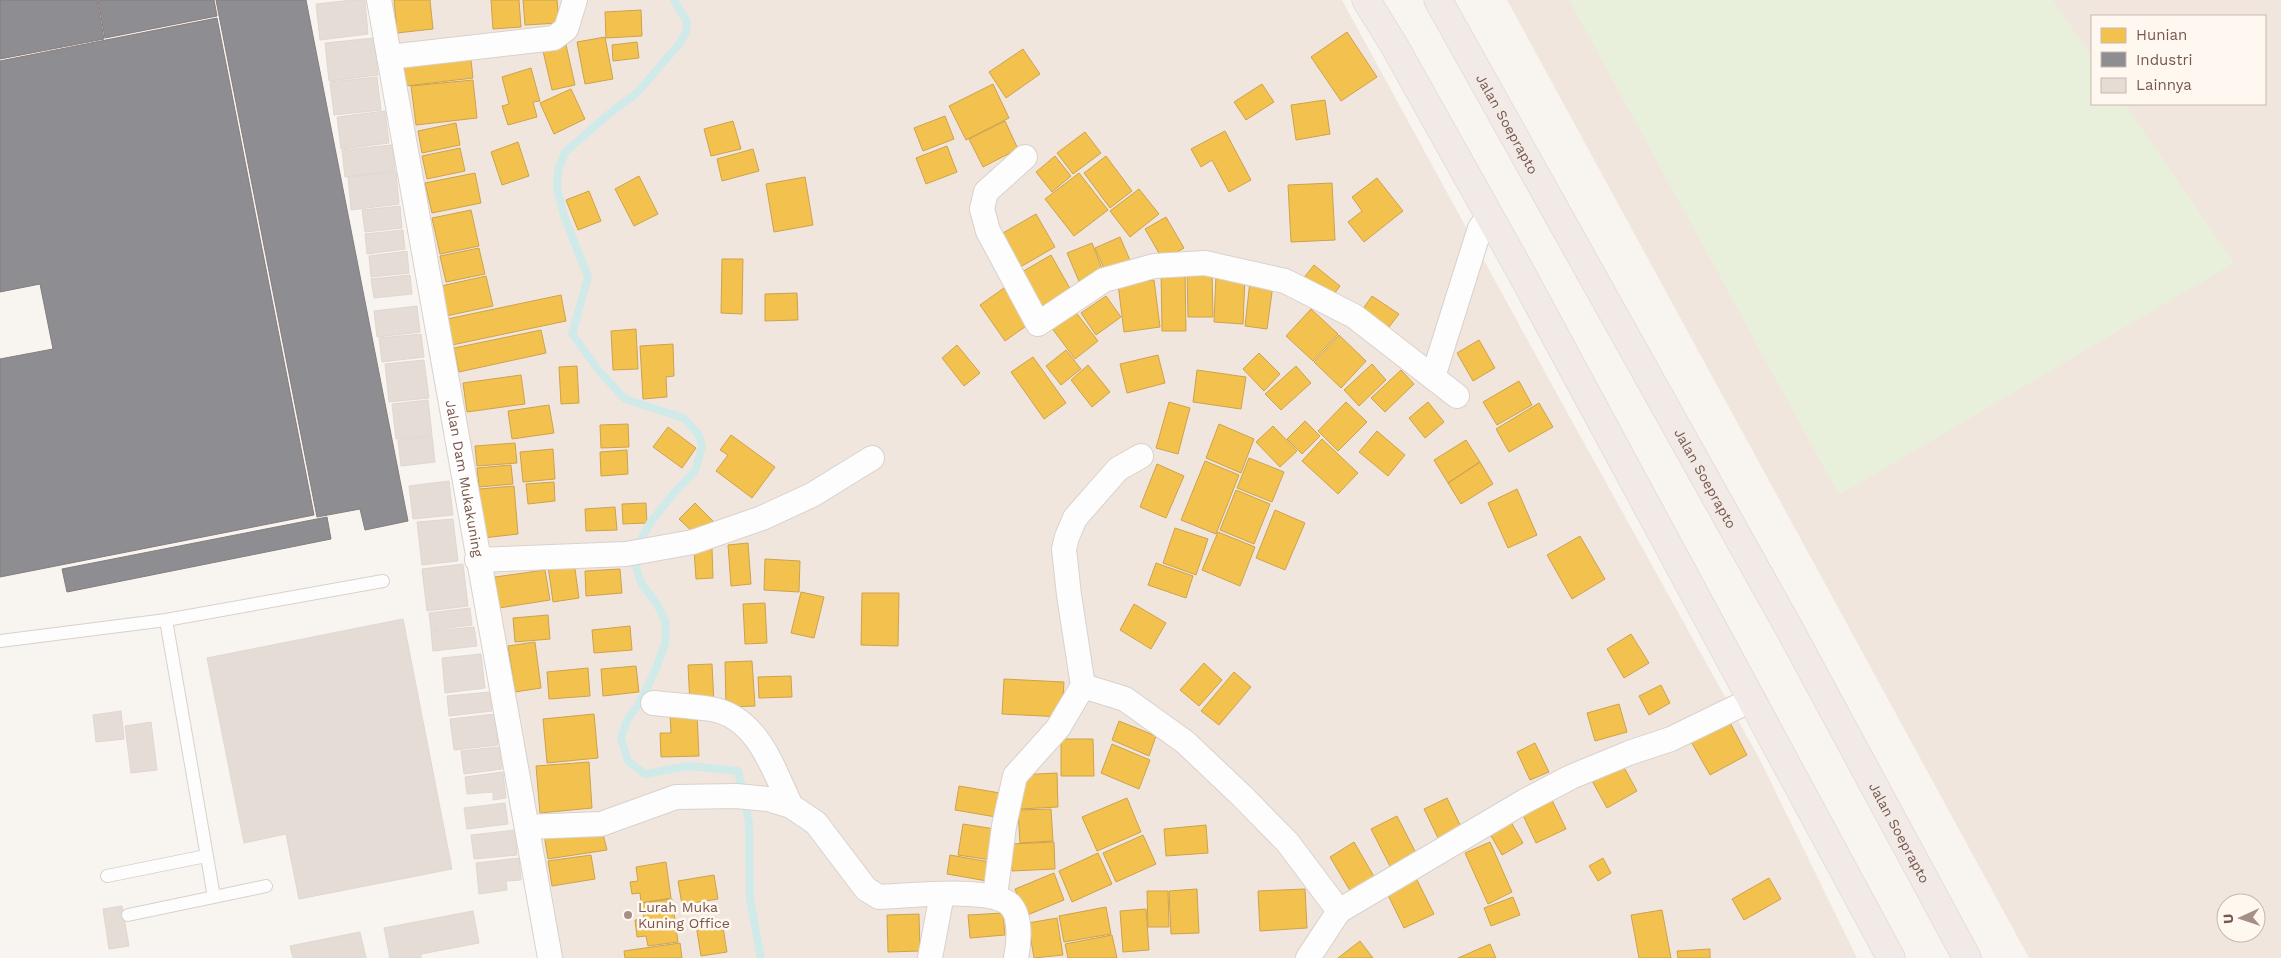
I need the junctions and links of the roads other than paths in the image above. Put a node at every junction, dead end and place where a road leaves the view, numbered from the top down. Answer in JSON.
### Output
{"nodes":[{"id":1,"x":379,"y":0,"type":"edge"},
{"id":2,"x":575,"y":0,"type":"edge"},
{"id":3,"x":1366,"y":0,"type":"edge"},
{"id":4,"x":1438,"y":0,"type":"edge"},
{"id":5,"x":389,"y":57,"type":"junction"},
{"id":6,"x":1025,"y":157,"type":"dead end"},
{"id":7,"x":1489,"y":216,"type":"junction"},
{"id":8,"x":1433,"y":376,"type":"junction"},
{"id":9,"x":1457,"y":396,"type":"dead end"},
{"id":10,"x":1141,"y":456,"type":"dead end"},
{"id":11,"x":872,"y":458,"type":"dead end"},
{"id":12,"x":478,"y":560,"type":"junction"},
{"id":13,"x":383,"y":581,"type":"dead end"},
{"id":14,"x":166,"y":620,"type":"junction"},
{"id":15,"x":0,"y":641,"type":"edge"},
{"id":16,"x":1083,"y":686,"type":"junction"},
{"id":17,"x":1753,"y":699,"type":"junction"},
{"id":18,"x":654,"y":704,"type":"dead end"},
{"id":19,"x":791,"y":806,"type":"junction"},
{"id":20,"x":526,"y":826,"type":"junction"},
{"id":21,"x":206,"y":856,"type":"junction"},
{"id":22,"x":107,"y":876,"type":"dead end"},
{"id":23,"x":266,"y":886,"type":"dead end"},
{"id":24,"x":942,"y":894,"type":"junction"},
{"id":25,"x":994,"y":896,"type":"junction"},
{"id":26,"x":214,"y":898,"type":"junction"},
{"id":27,"x":1339,"y":911,"type":"junction"},
{"id":28,"x":128,"y":915,"type":"dead end"},
{"id":29,"x":550,"y":958,"type":"edge"},
{"id":30,"x":930,"y":958,"type":"edge"},
{"id":31,"x":1016,"y":958,"type":"edge"},
{"id":32,"x":1308,"y":958,"type":"edge"},
{"id":33,"x":1891,"y":958,"type":"edge"},
{"id":34,"x":1967,"y":958,"type":"edge"}],
"edges":[{"from":1,"to":5,"type":"street","name":"Jalan Dam Mukakuning"},
{"from":2,"to":5,"type":"street"},
{"from":3,"to":7,"type":"highway"},
{"from":4,"to":34,"type":"highway","name":"Jalan Soeprapto"},
{"from":5,"to":12,"type":"street","name":"Jalan Dam Mukakuning"},
{"from":6,"to":8,"type":"street"},
{"from":7,"to":8,"type":"street"},
{"from":7,"to":17,"type":"highway"},
{"from":8,"to":9,"type":"street"},
{"from":10,"to":16,"type":"street"},
{"from":11,"to":12,"type":"street"},
{"from":12,"to":20,"type":"street","name":"Jalan Dam Mukakuning"},
{"from":13,"to":14,"type":"lane"},
{"from":14,"to":15,"type":"lane"},
{"from":14,"to":21,"type":"lane"},
{"from":16,"to":25,"type":"street"},
{"from":16,"to":27,"type":"street"},
{"from":17,"to":27,"type":"street"},
{"from":17,"to":33,"type":"highway"},
{"from":18,"to":19,"type":"street"},
{"from":19,"to":20,"type":"street"},
{"from":19,"to":24,"type":"street"},
{"from":20,"to":29,"type":"street","name":"Jalan Dam Mukakuning"},
{"from":21,"to":22,"type":"lane"},
{"from":21,"to":26,"type":"lane"},
{"from":23,"to":26,"type":"lane"},
{"from":24,"to":25,"type":"street"},
{"from":24,"to":30,"type":"street"},
{"from":25,"to":31,"type":"street"},
{"from":26,"to":28,"type":"lane"},
{"from":27,"to":32,"type":"street"}]}
